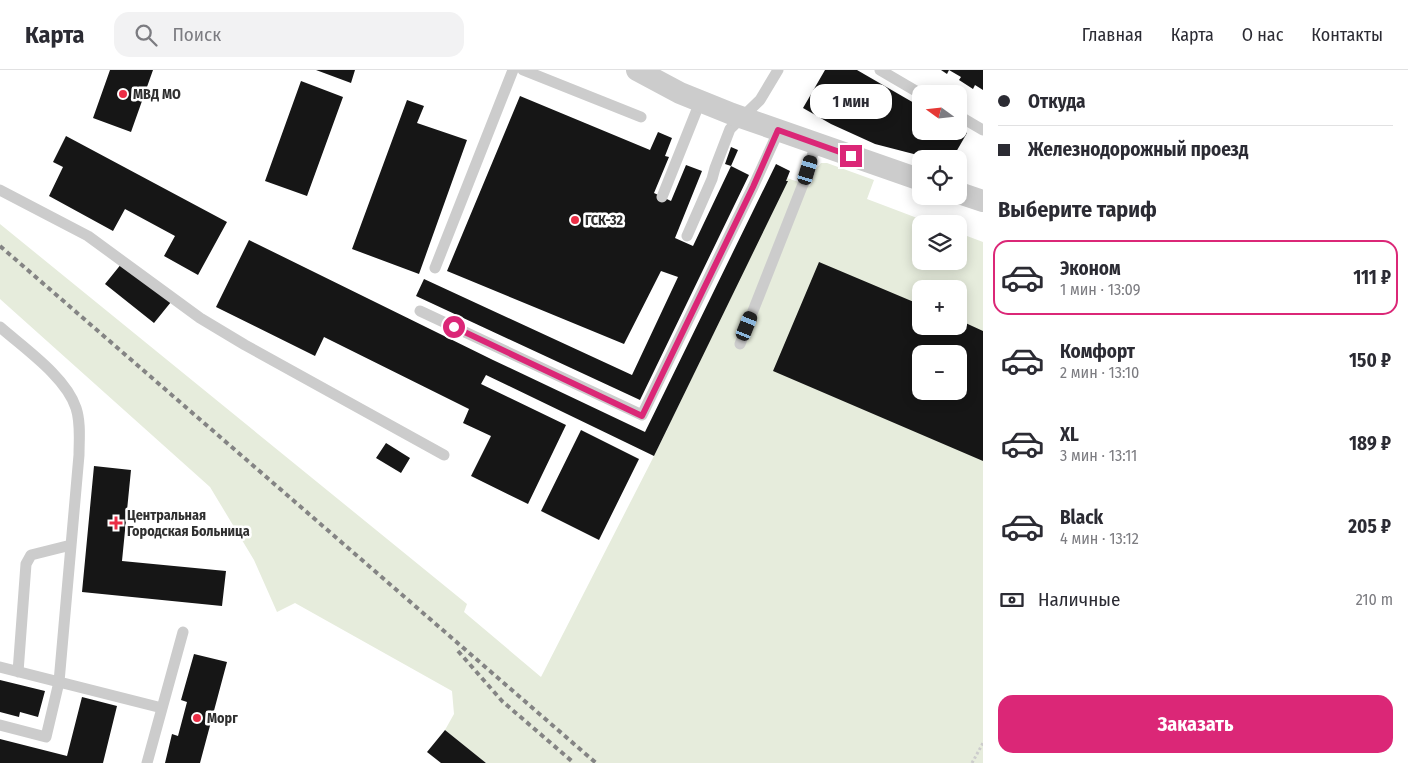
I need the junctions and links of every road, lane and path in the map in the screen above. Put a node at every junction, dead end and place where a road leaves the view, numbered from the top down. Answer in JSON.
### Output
{"nodes":[{"id":1,"x":513,"y":70,"type":"edge"},
{"id":2,"x":524,"y":70,"type":"edge"},
{"id":3,"x":637,"y":70,"type":"edge"},
{"id":4,"x":778,"y":70,"type":"edge"},
{"id":5,"x":880,"y":70,"type":"edge"},
{"id":6,"x":912,"y":89,"type":"edge"},
{"id":7,"x":760,"y":100,"type":"junction"},
{"id":8,"x":700,"y":102,"type":"junction"},
{"id":9,"x":641,"y":117,"type":"dead end"},
{"id":10,"x":968,"y":121,"type":"edge"},
{"id":11,"x":760,"y":124,"type":"junction"},
{"id":12,"x":983,"y":130,"type":"edge"},
{"id":13,"x":816,"y":144,"type":"junction"},
{"id":14,"x":764,"y":162,"type":"junction"},
{"id":15,"x":912,"y":177,"type":"edge"},
{"id":16,"x":0,"y":190,"type":"edge"},
{"id":17,"x":967,"y":196,"type":"edge"},
{"id":18,"x":662,"y":197,"type":"dead end"},
{"id":19,"x":983,"y":201,"type":"edge"},
{"id":20,"x":687,"y":236,"type":"dead end"},
{"id":21,"x":435,"y":268,"type":"dead end"},
{"id":22,"x":420,"y":311,"type":"dead end"},
{"id":23,"x":0,"y":327,"type":"edge"},
{"id":24,"x":740,"y":344,"type":"dead end"},
{"id":25,"x":444,"y":455,"type":"dead end"},
{"id":26,"x":71,"y":545,"type":"junction"},
{"id":27,"x":183,"y":632,"type":"dead end"},
{"id":28,"x":0,"y":667,"type":"edge"},
{"id":29,"x":18,"y":672,"type":"junction"},
{"id":30,"x":59,"y":682,"type":"junction"},
{"id":31,"x":162,"y":708,"type":"junction"},
{"id":32,"x":0,"y":725,"type":"edge"},
{"id":33,"x":983,"y":743,"type":"edge"},
{"id":34,"x":147,"y":763,"type":"edge"},
{"id":35,"x":972,"y":763,"type":"edge"}],
"edges":[{"from":1,"to":21,"type":"lane"},
{"from":2,"to":9,"type":"lane"},
{"from":3,"to":8,"type":"street"},
{"from":4,"to":7,"type":"lane"},
{"from":5,"to":6,"type":"lane"},
{"from":7,"to":11,"type":"lane"},
{"from":7,"to":11,"type":"lane"},
{"from":8,"to":11,"type":"street"},
{"from":8,"to":18,"type":"lane"},
{"from":10,"to":12,"type":"lane"},
{"from":11,"to":13,"type":"street"},
{"from":11,"to":14,"type":"lane"},
{"from":11,"to":14,"type":"lane"},
{"from":11,"to":20,"type":"lane"},
{"from":13,"to":15,"type":"street"},
{"from":13,"to":24,"type":"lane"},
{"from":14,"to":22,"type":"lane"},
{"from":16,"to":25,"type":"lane"},
{"from":17,"to":19,"type":"street"},
{"from":23,"to":26,"type":"lane"},
{"from":26,"to":29,"type":"lane"},
{"from":26,"to":30,"type":"lane"},
{"from":27,"to":31,"type":"lane"},
{"from":28,"to":29,"type":"lane"},
{"from":29,"to":30,"type":"lane"},
{"from":30,"to":31,"type":"lane"},
{"from":30,"to":32,"type":"lane"},
{"from":31,"to":34,"type":"lane"},
{"from":33,"to":35,"type":"path"}]}
